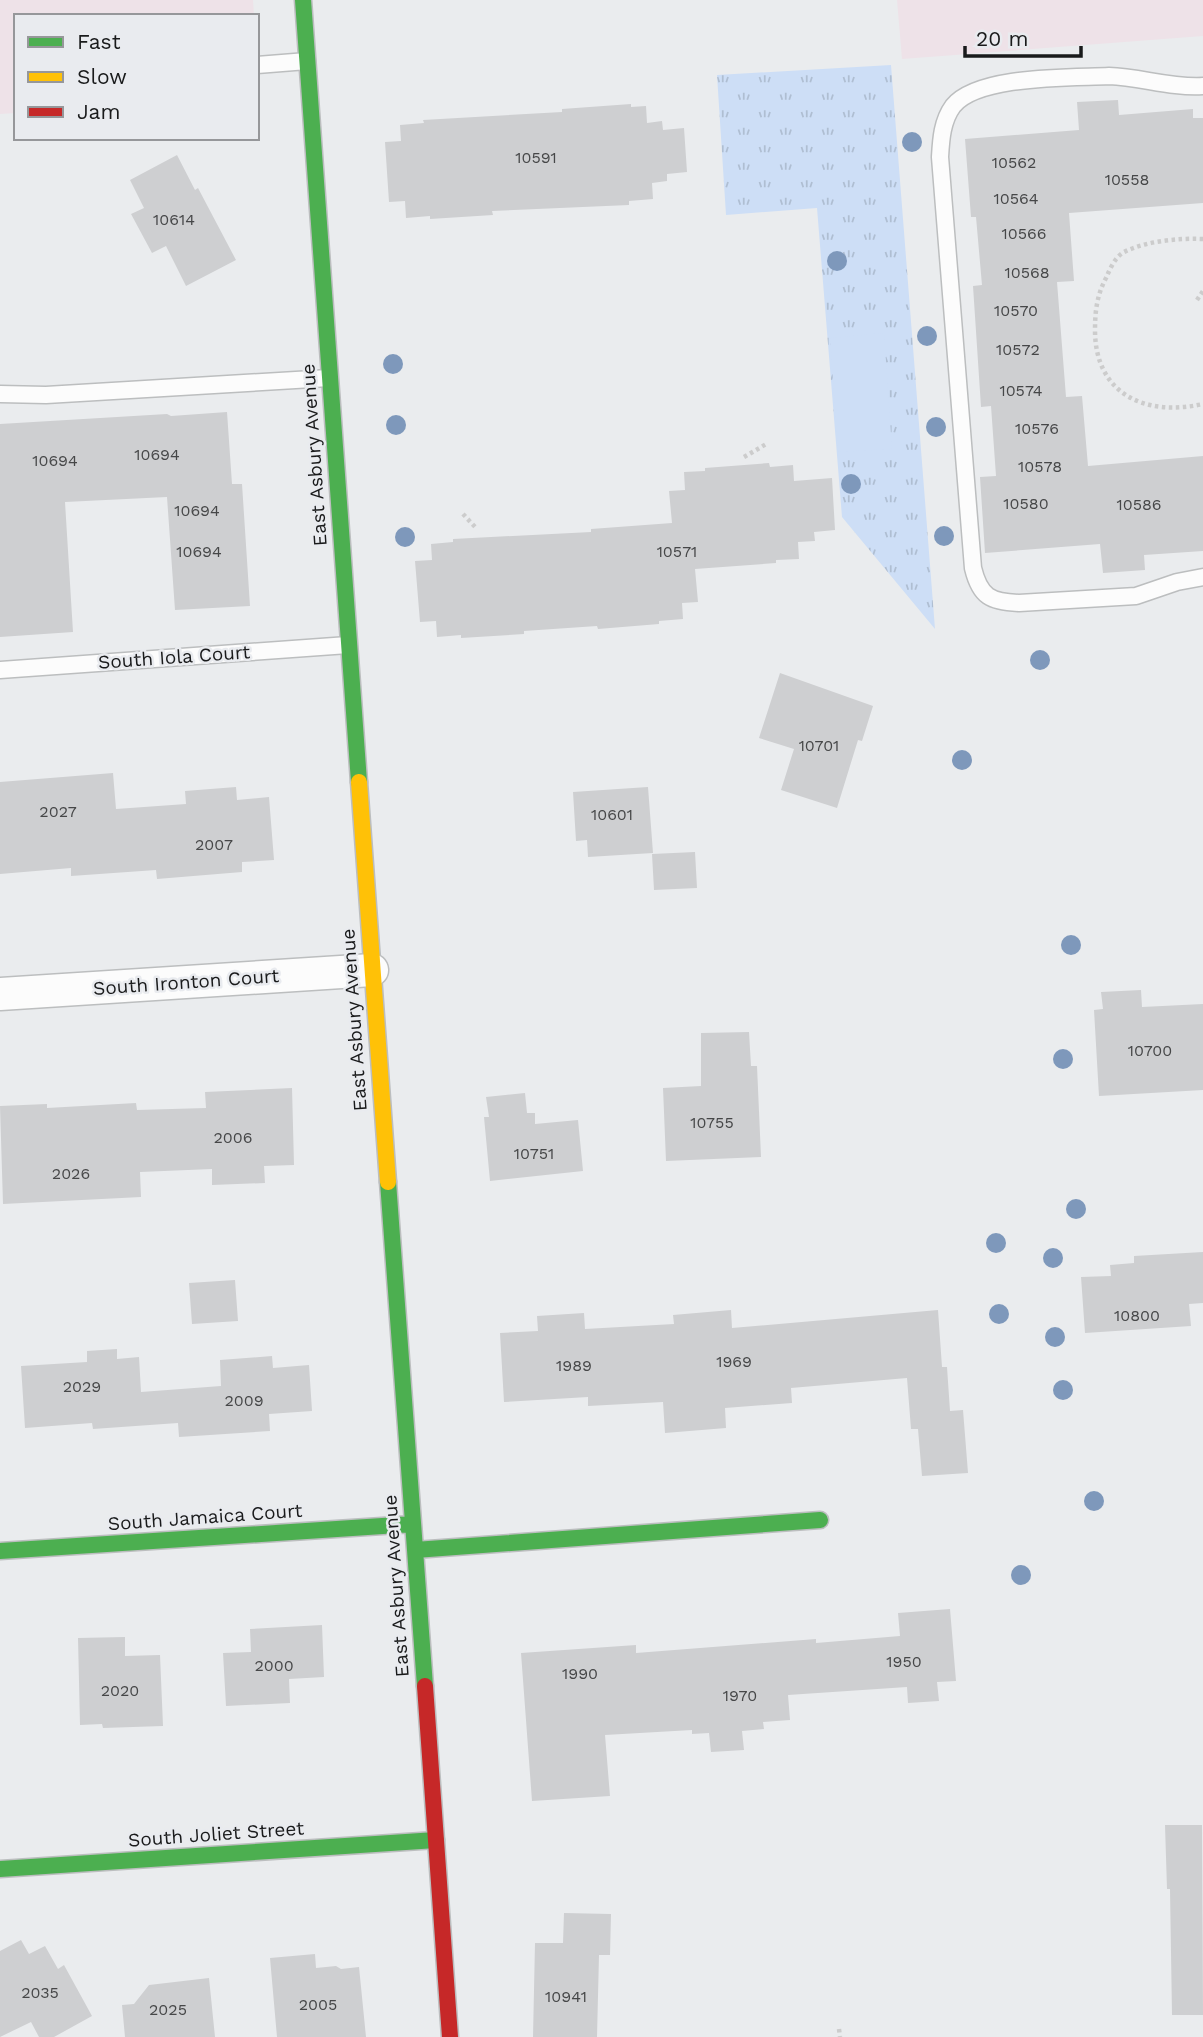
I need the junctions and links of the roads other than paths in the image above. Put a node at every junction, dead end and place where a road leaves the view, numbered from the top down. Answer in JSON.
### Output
{"nodes":[{"id":1,"x":303,"y":0,"type":"edge"},
{"id":2,"x":307,"y":61,"type":"junction"},
{"id":3,"x":259,"y":65,"type":"edge"},
{"id":4,"x":1203,"y":86,"type":"edge"},
{"id":5,"x":329,"y":378,"type":"junction"},
{"id":6,"x":0,"y":394,"type":"edge"},
{"id":7,"x":1203,"y":576,"type":"edge"},
{"id":8,"x":348,"y":645,"type":"junction"},
{"id":9,"x":0,"y":670,"type":"edge"},
{"id":10,"x":372,"y":970,"type":"junction"},
{"id":11,"x":0,"y":994,"type":"edge"},
{"id":12,"x":820,"y":1520,"type":"dead end"},
{"id":13,"x":413,"y":1524,"type":"junction"},
{"id":14,"x":415,"y":1550,"type":"junction"},
{"id":15,"x":0,"y":1551,"type":"edge"},
{"id":16,"x":436,"y":1840,"type":"junction"},
{"id":17,"x":0,"y":1869,"type":"edge"},
{"id":18,"x":450,"y":2037,"type":"edge"}],
"edges":[{"from":1,"to":2,"type":"street","name":"East Asbury Avenue"},
{"from":2,"to":3,"type":"lane"},
{"from":2,"to":5,"type":"street","name":"East Asbury Avenue"},
{"from":4,"to":7,"type":"lane"},
{"from":5,"to":6,"type":"lane"},
{"from":5,"to":8,"type":"street","name":"East Asbury Avenue"},
{"from":8,"to":9,"type":"lane","name":"South Iola Court"},
{"from":8,"to":10,"type":"street","name":"East Asbury Avenue"},
{"from":10,"to":11,"type":"street","name":"South Ironton Court"},
{"from":10,"to":13,"type":"street","name":"East Asbury Avenue"},
{"from":12,"to":14,"type":"street"},
{"from":13,"to":14,"type":"street","name":"East Asbury Avenue"},
{"from":13,"to":15,"type":"street","name":"South Jamaica Court"},
{"from":14,"to":16,"type":"street","name":"East Asbury Avenue"},
{"from":16,"to":17,"type":"street","name":"South Joliet Street"},
{"from":16,"to":18,"type":"street","name":"East Asbury Avenue"}]}
